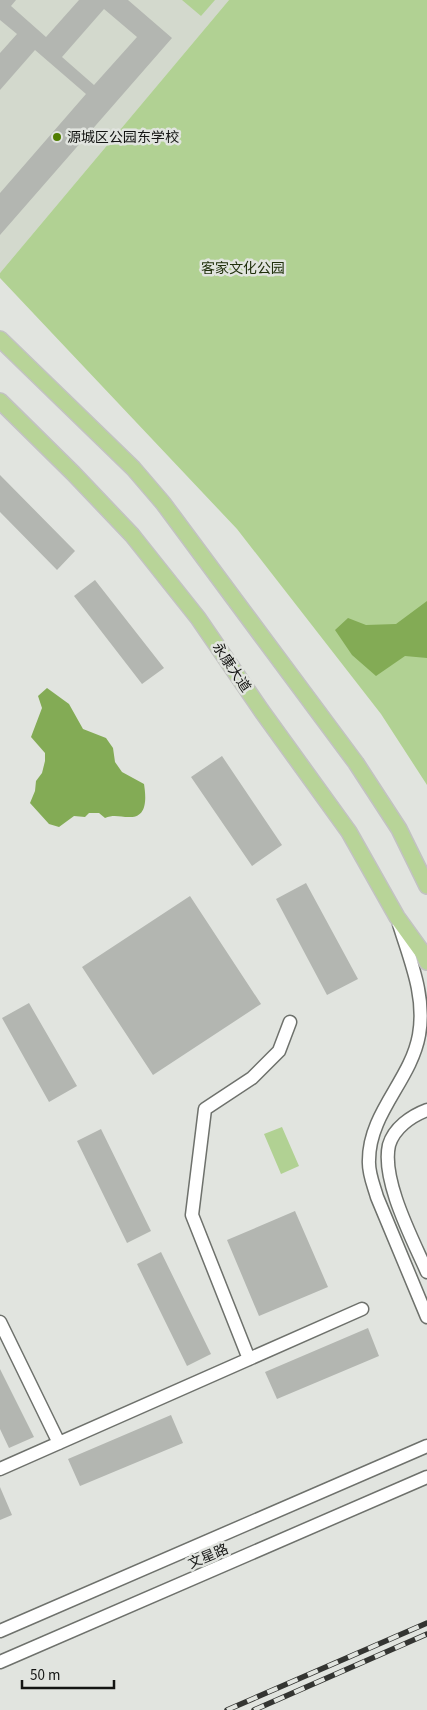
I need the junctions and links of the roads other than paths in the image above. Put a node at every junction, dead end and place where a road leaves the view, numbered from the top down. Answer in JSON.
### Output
{"nodes":[{"id":1,"x":0,"y":339,"type":"edge"},
{"id":2,"x":0,"y":401,"type":"edge"},
{"id":3,"x":427,"y":886,"type":"edge"},
{"id":4,"x":397,"y":917,"type":"junction"},
{"id":5,"x":427,"y":962,"type":"edge"},
{"id":6,"x":290,"y":1022,"type":"dead end"},
{"id":7,"x":427,"y":1110,"type":"edge"},
{"id":8,"x":427,"y":1272,"type":"edge"},
{"id":9,"x":362,"y":1309,"type":"dead end"},
{"id":10,"x":427,"y":1317,"type":"edge"},
{"id":11,"x":0,"y":1322,"type":"edge"},
{"id":12,"x":249,"y":1359,"type":"junction"},
{"id":13,"x":59,"y":1443,"type":"junction"},
{"id":14,"x":427,"y":1446,"type":"edge"},
{"id":15,"x":0,"y":1469,"type":"edge"},
{"id":16,"x":427,"y":1477,"type":"edge"},
{"id":17,"x":0,"y":1631,"type":"edge"},
{"id":18,"x":0,"y":1662,"type":"edge"}],
"edges":[{"from":1,"to":3,"type":"main road"},
{"from":2,"to":4,"type":"main road","name":"永康大道"},
{"from":4,"to":5,"type":"main road","name":"永康大道"},
{"from":4,"to":10,"type":"street"},
{"from":6,"to":12,"type":"street"},
{"from":7,"to":8,"type":"street"},
{"from":9,"to":12,"type":"street"},
{"from":11,"to":13,"type":"street"},
{"from":12,"to":13,"type":"street"},
{"from":13,"to":15,"type":"street"},
{"from":14,"to":17,"type":"street","name":"文星路"},
{"from":16,"to":18,"type":"street","name":"文星路"}]}
